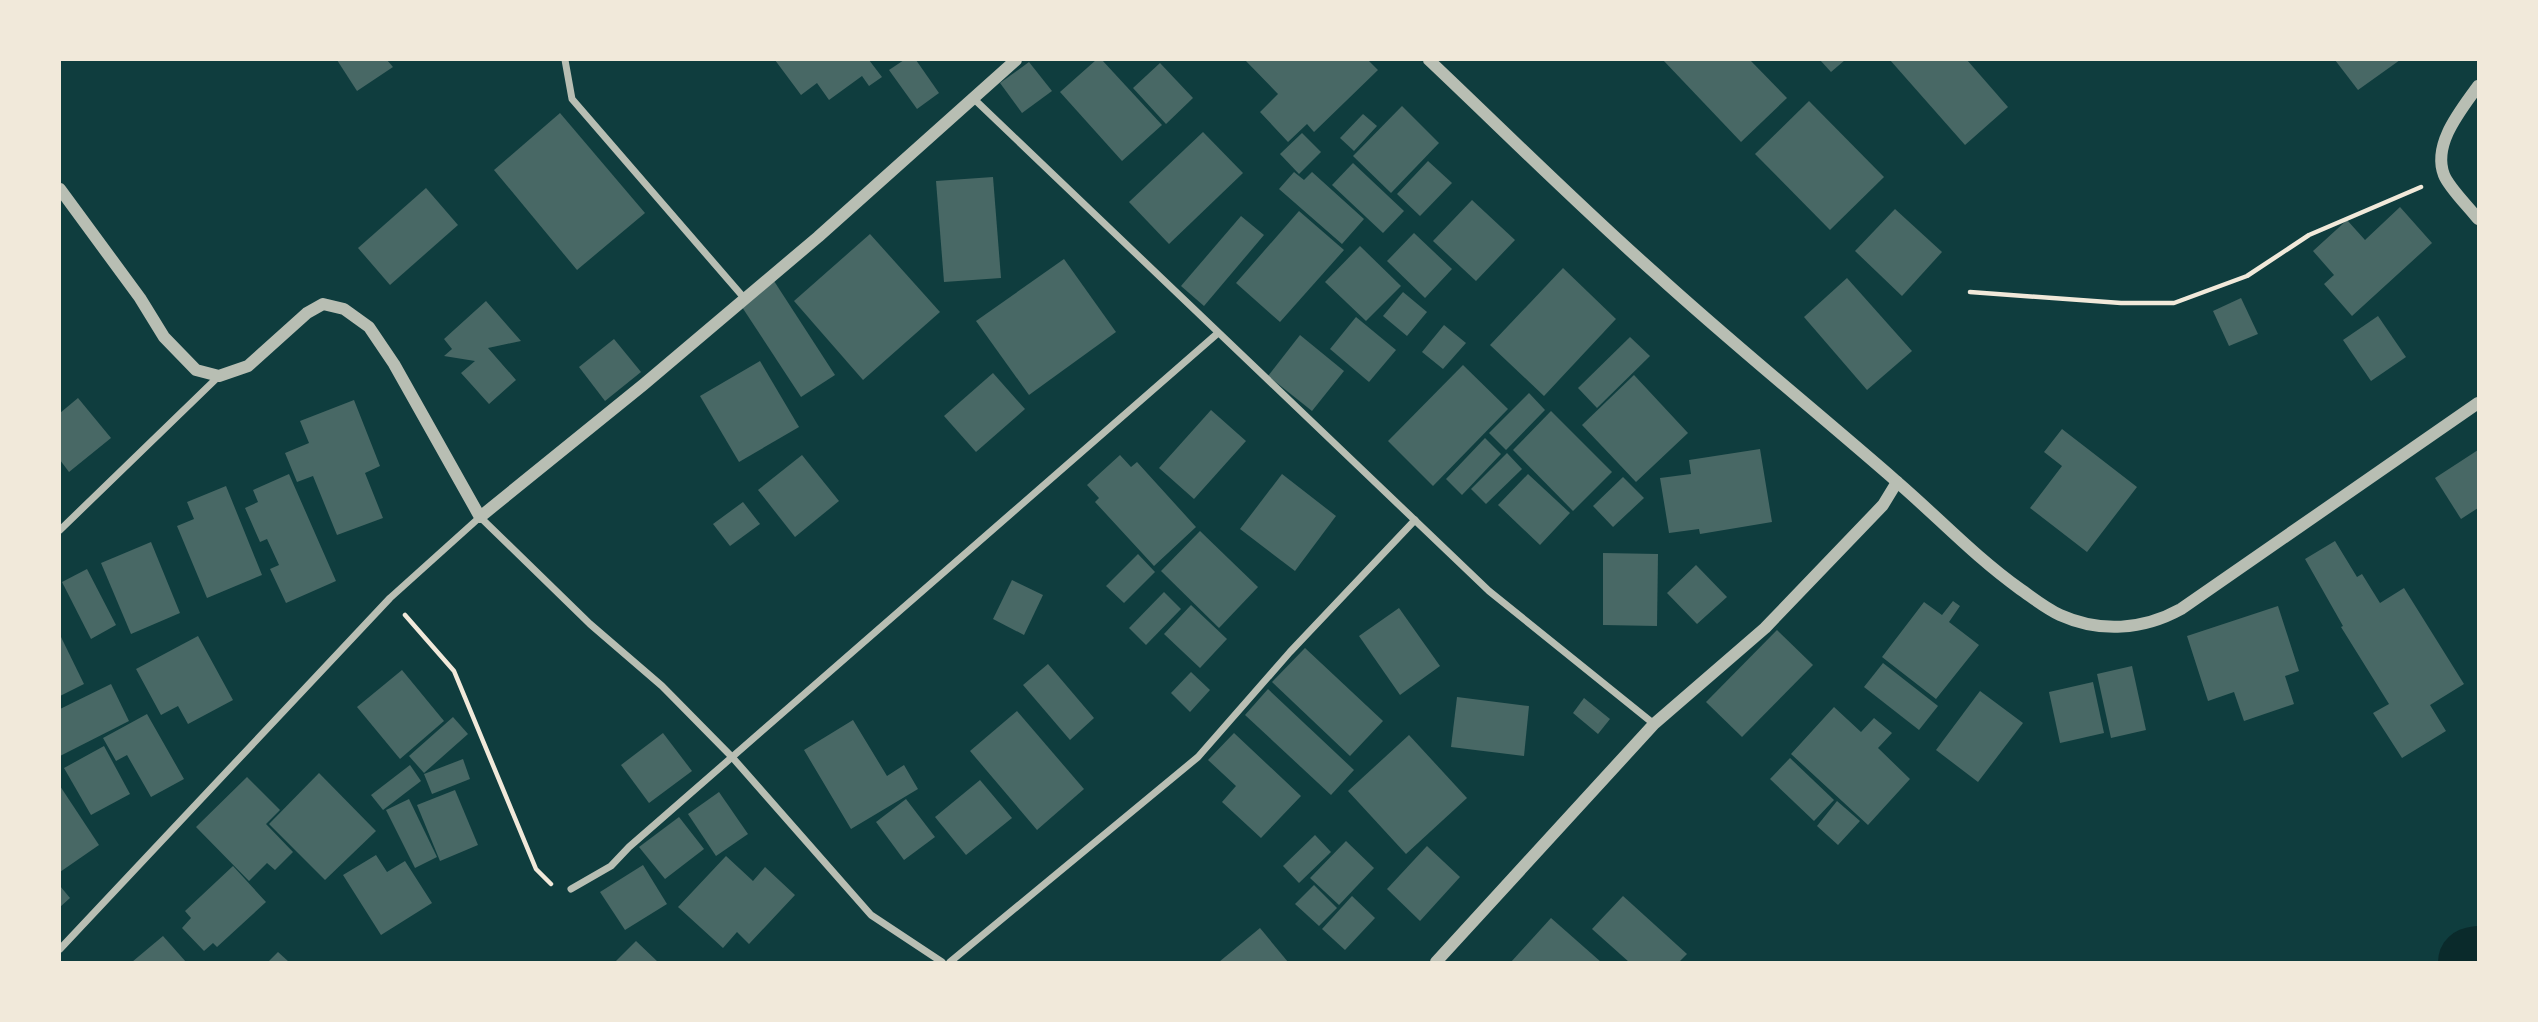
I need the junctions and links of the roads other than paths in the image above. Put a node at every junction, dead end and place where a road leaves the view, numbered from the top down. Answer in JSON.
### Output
{"nodes":[{"id":1,"x":565,"y":60,"type":"edge"},
{"id":2,"x":1016,"y":60,"type":"edge"},
{"id":3,"x":1429,"y":60,"type":"edge"},
{"id":4,"x":2479,"y":86,"type":"edge"},
{"id":5,"x":973,"y":98,"type":"junction"},
{"id":6,"x":60,"y":189,"type":"edge"},
{"id":7,"x":2479,"y":219,"type":"edge"},
{"id":8,"x":744,"y":299,"type":"junction"},
{"id":9,"x":1218,"y":333,"type":"junction"},
{"id":10,"x":219,"y":376,"type":"junction"},
{"id":11,"x":2479,"y":403,"type":"edge"},
{"id":12,"x":1897,"y":482,"type":"junction"},
{"id":13,"x":480,"y":517,"type":"junction"},
{"id":14,"x":1415,"y":520,"type":"junction"},
{"id":15,"x":60,"y":530,"type":"edge"},
{"id":16,"x":1654,"y":724,"type":"junction"},
{"id":17,"x":732,"y":757,"type":"junction"},
{"id":18,"x":571,"y":889,"type":"road end"},
{"id":19,"x":60,"y":948,"type":"edge"},
{"id":20,"x":942,"y":962,"type":"edge"},
{"id":21,"x":950,"y":962,"type":"edge"},
{"id":22,"x":1436,"y":962,"type":"edge"}],
"edges":[{"from":1,"to":8,"type":"street"},
{"from":2,"to":5,"type":"street"},
{"from":3,"to":12,"type":"street"},
{"from":4,"to":7,"type":"street"},
{"from":5,"to":8,"type":"street"},
{"from":5,"to":9,"type":"street"},
{"from":6,"to":10,"type":"street"},
{"from":8,"to":13,"type":"street"},
{"from":9,"to":14,"type":"street"},
{"from":9,"to":17,"type":"street"},
{"from":10,"to":13,"type":"street"},
{"from":10,"to":15,"type":"street"},
{"from":11,"to":12,"type":"street"},
{"from":12,"to":16,"type":"street"},
{"from":13,"to":17,"type":"street"},
{"from":13,"to":19,"type":"street"},
{"from":14,"to":16,"type":"street"},
{"from":14,"to":21,"type":"street"},
{"from":16,"to":22,"type":"street"},
{"from":17,"to":18,"type":"street"},
{"from":17,"to":20,"type":"street"}]}
